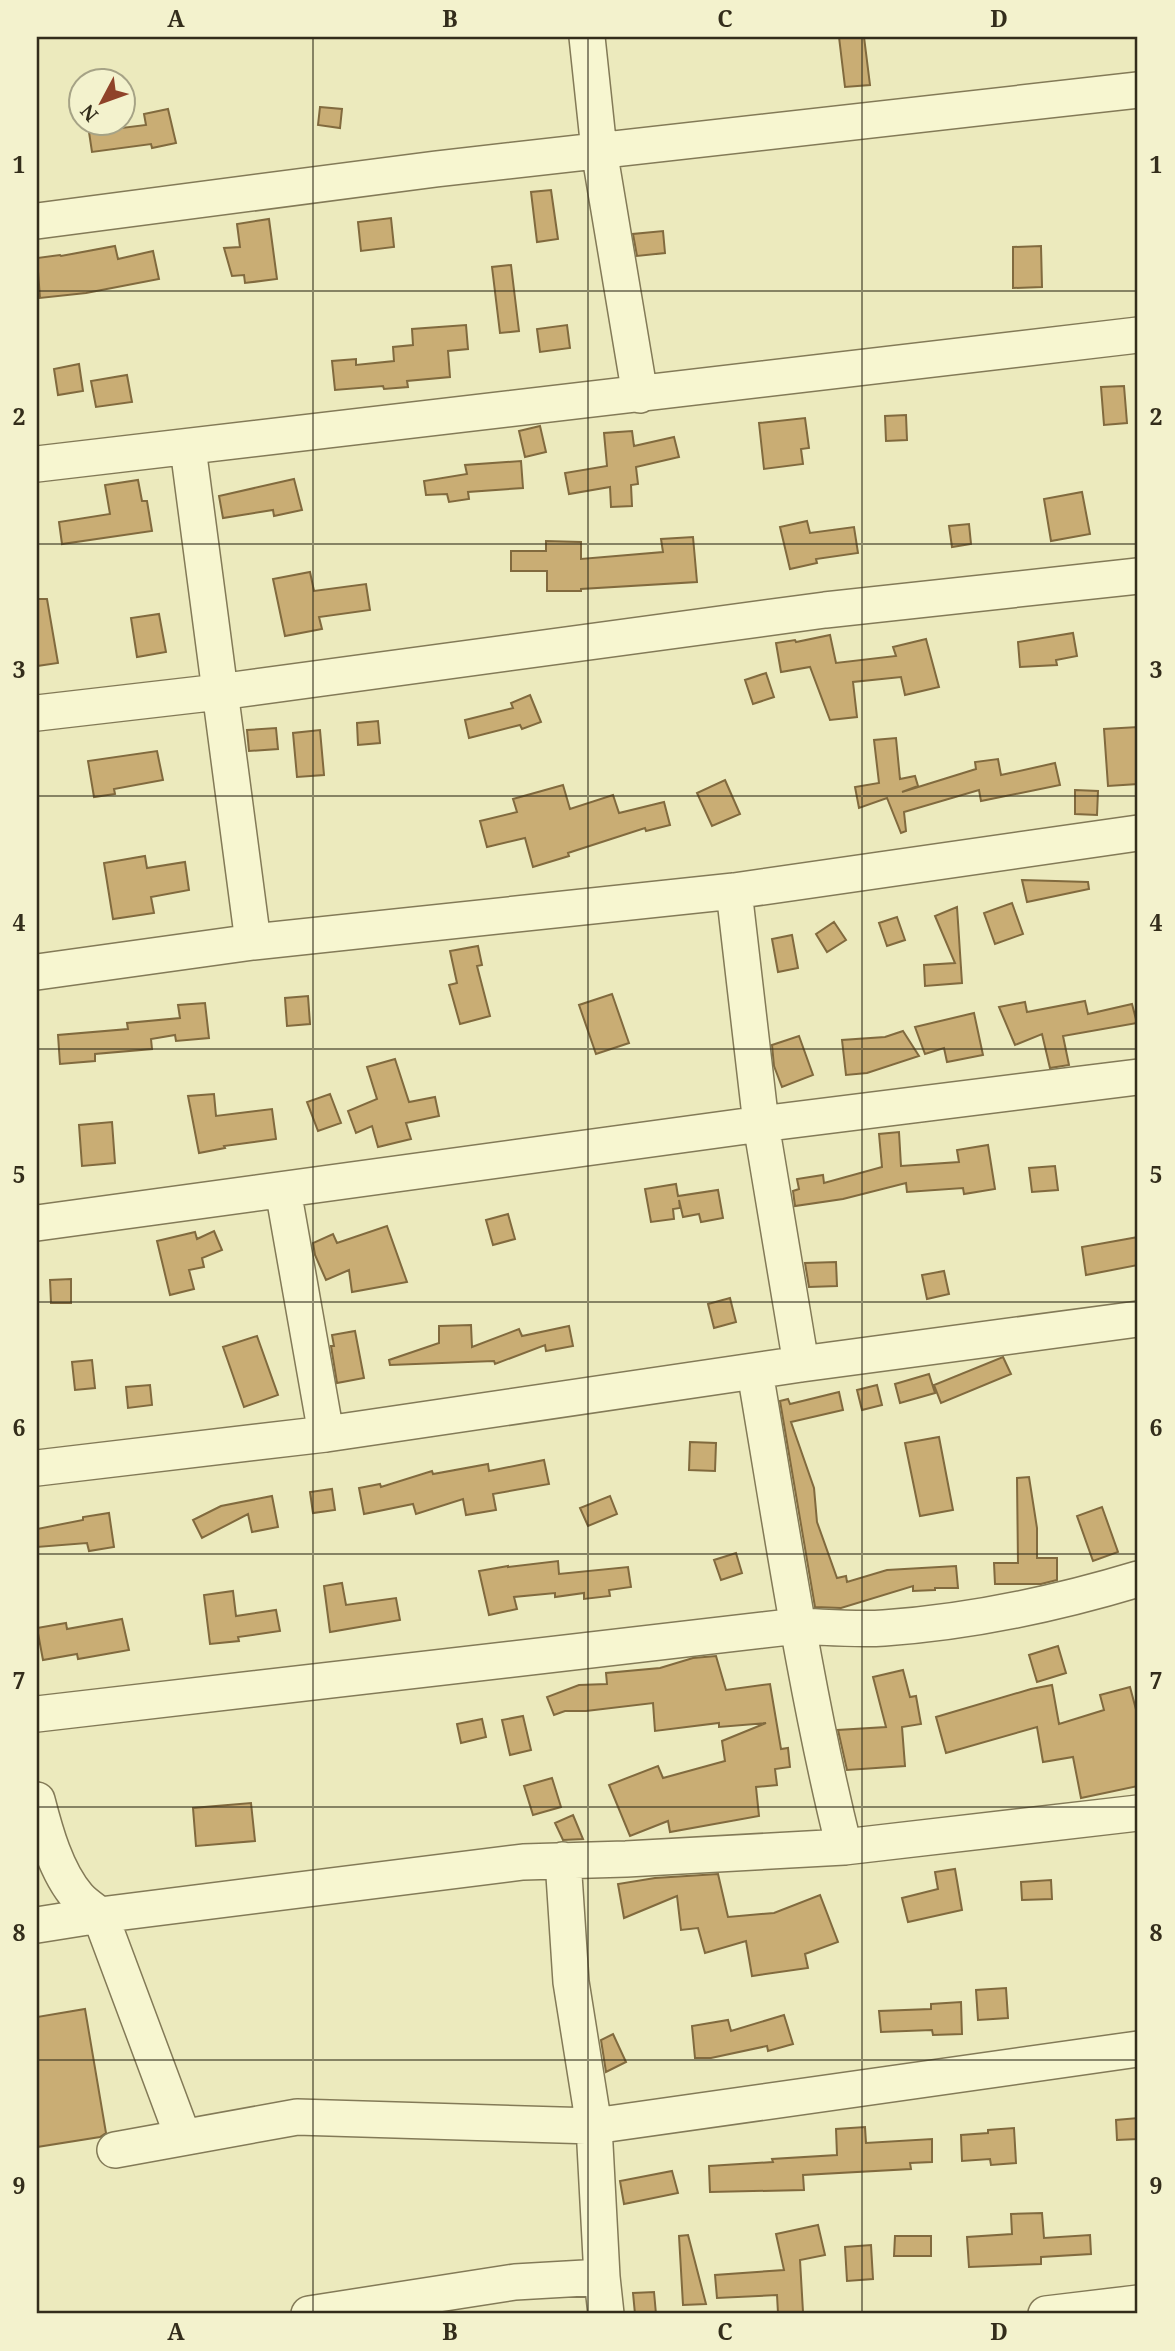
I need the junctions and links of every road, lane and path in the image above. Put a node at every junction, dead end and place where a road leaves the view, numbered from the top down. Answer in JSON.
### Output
{"nodes":[{"id":1,"x":587,"y":37,"type":"edge"},
{"id":2,"x":1138,"y":90,"type":"edge"},
{"id":3,"x":599,"y":150,"type":"junction"},
{"id":4,"x":37,"y":221,"type":"edge"},
{"id":5,"x":1138,"y":335,"type":"edge"},
{"id":6,"x":640,"y":395,"type":"junction"},
{"id":7,"x":188,"y":448,"type":"junction"},
{"id":8,"x":37,"y":464,"type":"edge"},
{"id":9,"x":1138,"y":576,"type":"edge"},
{"id":10,"x":219,"y":692,"type":"junction"},
{"id":11,"x":37,"y":713,"type":"edge"},
{"id":12,"x":1138,"y":833,"type":"edge"},
{"id":13,"x":734,"y":891,"type":"junction"},
{"id":14,"x":253,"y":942,"type":"junction"},
{"id":15,"x":37,"y":972,"type":"edge"},
{"id":16,"x":1138,"y":1077,"type":"edge"},
{"id":17,"x":761,"y":1124,"type":"junction"},
{"id":18,"x":283,"y":1190,"type":"junction"},
{"id":19,"x":37,"y":1223,"type":"edge"},
{"id":20,"x":1138,"y":1319,"type":"edge"},
{"id":21,"x":801,"y":1364,"type":"junction"},
{"id":22,"x":755,"y":1372,"type":"junction"},
{"id":23,"x":326,"y":1434,"type":"junction"},
{"id":24,"x":37,"y":1468,"type":"edge"},
{"id":25,"x":1138,"y":1579,"type":"edge"},
{"id":26,"x":797,"y":1626,"type":"junction"},
{"id":27,"x":37,"y":1714,"type":"edge"},
{"id":28,"x":37,"y":1800,"type":"edge"},
{"id":29,"x":1138,"y":1813,"type":"edge"},
{"id":30,"x":844,"y":1847,"type":"junction"},
{"id":31,"x":563,"y":1860,"type":"junction"},
{"id":32,"x":100,"y":1915,"type":"junction"},
{"id":33,"x":37,"y":1925,"type":"edge"},
{"id":34,"x":1138,"y":2049,"type":"edge"},
{"id":35,"x":594,"y":2126,"type":"junction"},
{"id":36,"x":183,"y":2137,"type":"junction"},
{"id":37,"x":116,"y":2150,"type":"dead end"},
{"id":38,"x":602,"y":2277,"type":"junction"},
{"id":39,"x":1138,"y":2303,"type":"edge"},
{"id":40,"x":309,"y":2314,"type":"edge"},
{"id":41,"x":606,"y":2314,"type":"edge"},
{"id":42,"x":1046,"y":2314,"type":"edge"}],
"edges":[{"from":1,"to":3,"type":"street"},
{"from":2,"to":3,"type":"street"},
{"from":3,"to":4,"type":"street"},
{"from":3,"to":6,"type":"street"},
{"from":5,"to":6,"type":"street"},
{"from":6,"to":7,"type":"street"},
{"from":7,"to":8,"type":"street"},
{"from":7,"to":10,"type":"street"},
{"from":9,"to":10,"type":"street"},
{"from":10,"to":11,"type":"street"},
{"from":10,"to":14,"type":"street"},
{"from":12,"to":13,"type":"street"},
{"from":13,"to":14,"type":"street"},
{"from":13,"to":17,"type":"street"},
{"from":14,"to":15,"type":"street"},
{"from":16,"to":17,"type":"street"},
{"from":17,"to":18,"type":"street"},
{"from":17,"to":21,"type":"street"},
{"from":18,"to":19,"type":"street"},
{"from":18,"to":23,"type":"street"},
{"from":20,"to":21,"type":"street"},
{"from":21,"to":22,"type":"street"},
{"from":22,"to":23,"type":"street"},
{"from":22,"to":26,"type":"street"},
{"from":23,"to":24,"type":"street"},
{"from":25,"to":26,"type":"street"},
{"from":26,"to":27,"type":"street"},
{"from":26,"to":30,"type":"street"},
{"from":28,"to":32,"type":"street"},
{"from":29,"to":30,"type":"street"},
{"from":30,"to":31,"type":"street"},
{"from":31,"to":32,"type":"street"},
{"from":31,"to":35,"type":"street"},
{"from":32,"to":33,"type":"street"},
{"from":32,"to":36,"type":"street"},
{"from":34,"to":35,"type":"street"},
{"from":35,"to":36,"type":"street"},
{"from":35,"to":38,"type":"street"},
{"from":36,"to":37,"type":"street"},
{"from":38,"to":40,"type":"street"},
{"from":38,"to":41,"type":"street"},
{"from":39,"to":42,"type":"street"}]}
